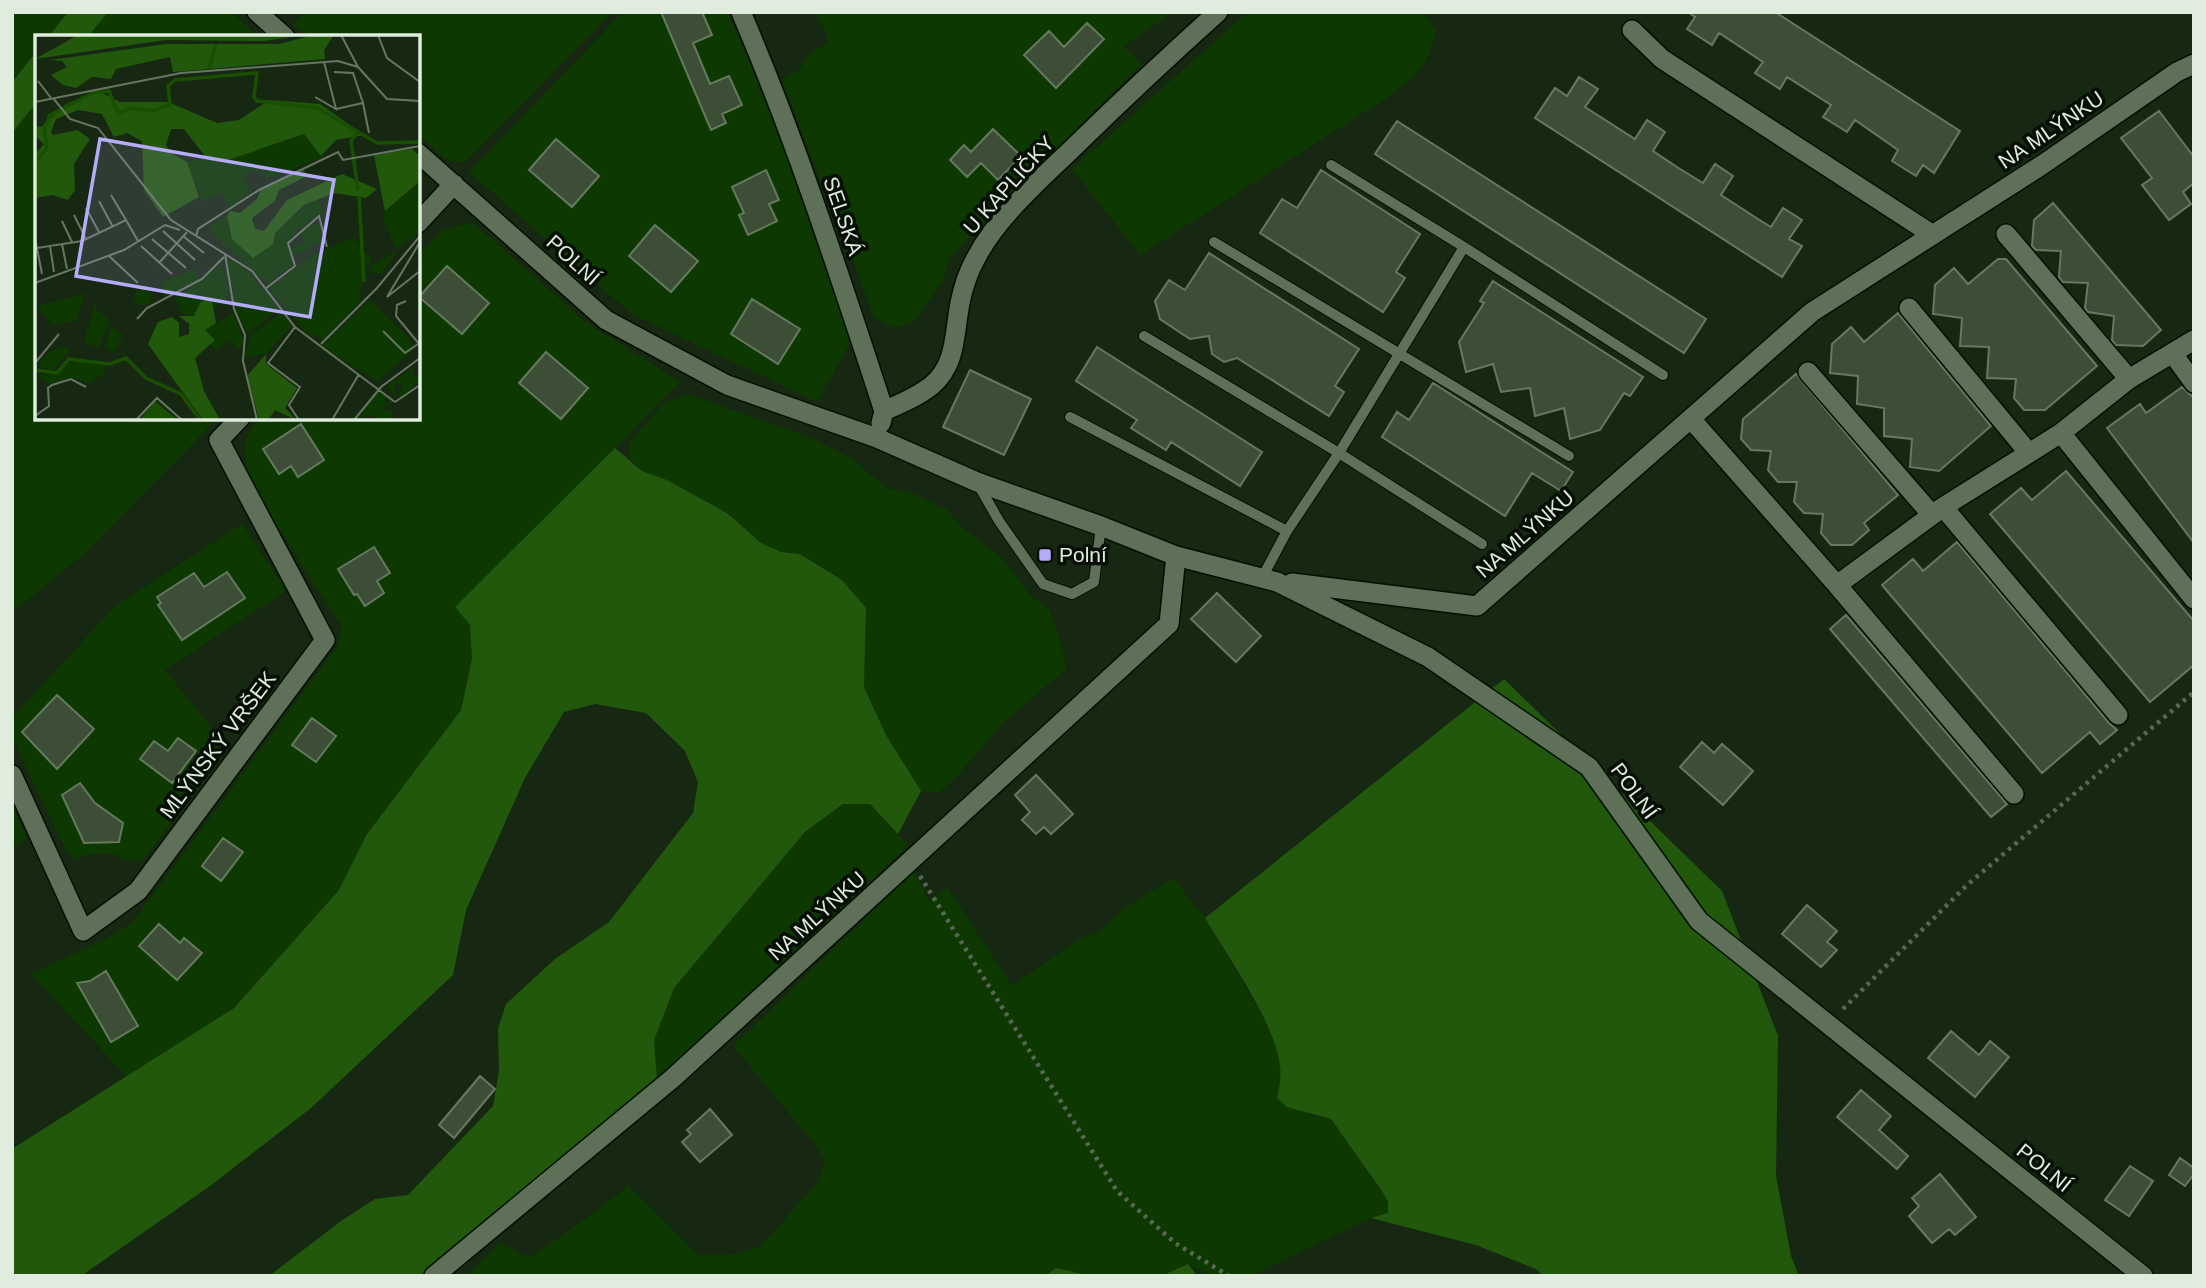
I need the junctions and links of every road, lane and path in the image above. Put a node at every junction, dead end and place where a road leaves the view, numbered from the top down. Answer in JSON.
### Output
{"nodes":[{"id":1,"x":257,"y":12,"type":"edge"},
{"id":2,"x":741,"y":12,"type":"edge"},
{"id":3,"x":1218,"y":12,"type":"edge"},
{"id":4,"x":1632,"y":30,"type":"dead end"},
{"id":5,"x":283,"y":35,"type":"edge"},
{"id":6,"x":2194,"y":64,"type":"edge"},
{"id":7,"x":420,"y":155,"type":"edge"},
{"id":8,"x":1331,"y":165,"type":"dead end"},
{"id":9,"x":454,"y":184,"type":"junction"},
{"id":10,"x":420,"y":221,"type":"edge"},
{"id":11,"x":2006,"y":234,"type":"dead end"},
{"id":12,"x":1933,"y":235,"type":"junction"},
{"id":13,"x":1214,"y":242,"type":"dead end"},
{"id":14,"x":1464,"y":247,"type":"junction"},
{"id":15,"x":1909,"y":308,"type":"dead end"},
{"id":16,"x":1144,"y":336,"type":"dead end"},
{"id":17,"x":2194,"y":340,"type":"edge"},
{"id":18,"x":2173,"y":354,"type":"junction"},
{"id":19,"x":1398,"y":355,"type":"junction"},
{"id":20,"x":1808,"y":372,"type":"dead end"},
{"id":21,"x":1663,"y":375,"type":"dead end"},
{"id":22,"x":2129,"y":379,"type":"junction"},
{"id":23,"x":2194,"y":383,"type":"edge"},
{"id":24,"x":884,"y":411,"type":"junction"},
{"id":25,"x":1070,"y":417,"type":"dead end"},
{"id":26,"x":1691,"y":419,"type":"junction"},
{"id":27,"x":238,"y":420,"type":"edge"},
{"id":28,"x":2061,"y":433,"type":"junction"},
{"id":29,"x":877,"y":438,"type":"junction"},
{"id":30,"x":2028,"y":452,"type":"junction"},
{"id":31,"x":1339,"y":453,"type":"junction"},
{"id":32,"x":1569,"y":456,"type":"dead end"},
{"id":33,"x":977,"y":482,"type":"junction"},
{"id":34,"x":1937,"y":511,"type":"junction"},
{"id":35,"x":1101,"y":526,"type":"junction"},
{"id":36,"x":1287,"y":531,"type":"junction"},
{"id":37,"x":1482,"y":544,"type":"dead end"},
{"id":38,"x":1176,"y":556,"type":"junction"},
{"id":39,"x":1270,"y":580,"type":"junction"},
{"id":40,"x":1837,"y":585,"type":"junction"},
{"id":41,"x":2194,"y":599,"type":"edge"},
{"id":42,"x":2194,"y":692,"type":"edge"},
{"id":43,"x":2118,"y":715,"type":"dead end"},
{"id":44,"x":12,"y":775,"type":"edge"},
{"id":45,"x":2014,"y":794,"type":"dead end"},
{"id":46,"x":911,"y":861,"type":"junction"},
{"id":47,"x":1827,"y":1024,"type":"junction"},
{"id":48,"x":434,"y":1276,"type":"edge"},
{"id":49,"x":1229,"y":1276,"type":"edge"},
{"id":50,"x":2143,"y":1276,"type":"edge"}],
"edges":[{"from":1,"to":5,"type":"street"},
{"from":2,"to":24,"type":"street","name":"SELSKÁ"},
{"from":3,"to":24,"type":"street","name":"U KAPLIČKY"},
{"from":4,"to":12,"type":"street"},
{"from":6,"to":12,"type":"street","name":"NA MLÝNKU"},
{"from":7,"to":9,"type":"street","name":"POLNÍ"},
{"from":8,"to":14,"type":"lane"},
{"from":9,"to":10,"type":"street"},
{"from":9,"to":29,"type":"street","name":"POLNÍ"},
{"from":11,"to":22,"type":"street"},
{"from":12,"to":26,"type":"street","name":"NA MLÝNKU"},
{"from":13,"to":19,"type":"lane","name":"NA MLÝNKU"},
{"from":14,"to":19,"type":"lane"},
{"from":14,"to":21,"type":"lane"},
{"from":15,"to":30,"type":"street"},
{"from":16,"to":31,"type":"lane","name":"NA MLÝNKU"},
{"from":17,"to":18,"type":"street"},
{"from":18,"to":22,"type":"street"},
{"from":18,"to":23,"type":"street"},
{"from":19,"to":31,"type":"lane"},
{"from":19,"to":32,"type":"lane","name":"NA MLÝNKU"},
{"from":20,"to":34,"type":"street"},
{"from":22,"to":28,"type":"street"},
{"from":24,"to":29,"type":"street"},
{"from":25,"to":36,"type":"lane"},
{"from":26,"to":39,"type":"street","name":"NA MLÝNKU"},
{"from":26,"to":40,"type":"street"},
{"from":27,"to":44,"type":"street","name":"MLÝNSKÝ VRŠEK"},
{"from":28,"to":30,"type":"street"},
{"from":28,"to":41,"type":"street"},
{"from":29,"to":33,"type":"street","name":"POLNÍ"},
{"from":30,"to":34,"type":"street"},
{"from":31,"to":36,"type":"lane"},
{"from":31,"to":37,"type":"lane","name":"NA MLÝNKU"},
{"from":33,"to":35,"type":"street","name":"POLNÍ"},
{"from":33,"to":35,"type":"lane"},
{"from":34,"to":40,"type":"street"},
{"from":34,"to":43,"type":"street"},
{"from":35,"to":38,"type":"street","name":"POLNÍ"},
{"from":36,"to":39,"type":"lane"},
{"from":38,"to":39,"type":"street","name":"POLNÍ"},
{"from":38,"to":46,"type":"street","name":"NA MLÝNKU"},
{"from":39,"to":47,"type":"street","name":"POLNÍ"},
{"from":40,"to":45,"type":"street"},
{"from":42,"to":47,"type":"path"},
{"from":46,"to":48,"type":"street","name":"NA MLÝNKU"},
{"from":46,"to":49,"type":"path"},
{"from":47,"to":50,"type":"street","name":"POLNÍ"}]}
